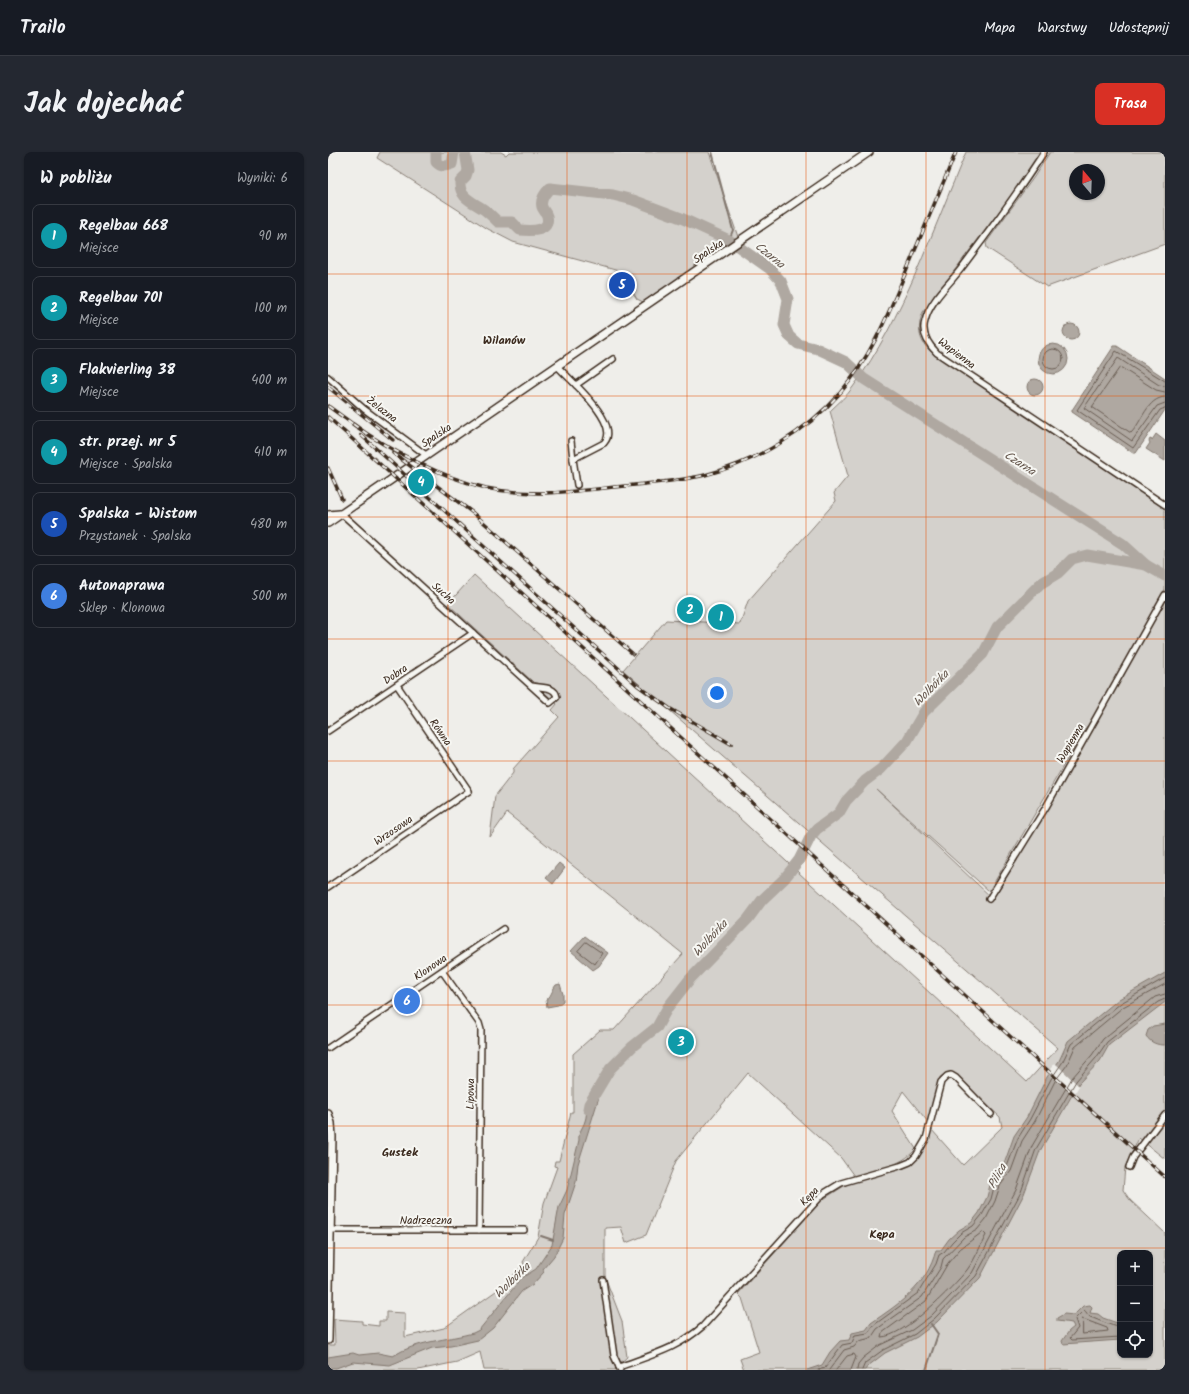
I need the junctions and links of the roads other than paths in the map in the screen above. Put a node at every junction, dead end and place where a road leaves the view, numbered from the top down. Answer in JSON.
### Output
{"nodes":[{"id":1,"x":869,"y":152,"type":"edge"},
{"id":2,"x":1044,"y":152,"type":"edge"},
{"id":3,"x":613,"y":359,"type":"dead end"},
{"id":4,"x":557,"y":366,"type":"junction"},
{"id":5,"x":328,"y":377,"type":"edge"},
{"id":6,"x":576,"y":385,"type":"junction"},
{"id":7,"x":571,"y":441,"type":"dead end"},
{"id":8,"x":426,"y":456,"type":"junction"},
{"id":9,"x":573,"y":459,"type":"junction"},
{"id":10,"x":577,"y":485,"type":"dead end"},
{"id":11,"x":1165,"y":505,"type":"edge"},
{"id":12,"x":342,"y":514,"type":"junction"},
{"id":13,"x":328,"y":515,"type":"edge"},
{"id":14,"x":328,"y":523,"type":"edge"},
{"id":15,"x":1165,"y":595,"type":"edge"},
{"id":16,"x":473,"y":633,"type":"junction"},
{"id":17,"x":397,"y":685,"type":"junction"},
{"id":18,"x":532,"y":686,"type":"junction"},
{"id":19,"x":328,"y":732,"type":"edge"},
{"id":20,"x":469,"y":791,"type":"joint"},
{"id":21,"x":328,"y":887,"type":"edge"},
{"id":22,"x":989,"y":898,"type":"dead end"},
{"id":23,"x":503,"y":929,"type":"dead end"},
{"id":24,"x":442,"y":971,"type":"junction"},
{"id":25,"x":328,"y":1048,"type":"edge"},
{"id":26,"x":328,"y":1114,"type":"edge"},
{"id":27,"x":992,"y":1114,"type":"dead end"},
{"id":28,"x":1165,"y":1115,"type":"edge"},
{"id":29,"x":1129,"y":1168,"type":"dead end"},
{"id":30,"x":329,"y":1230,"type":"edge"},
{"id":31,"x":479,"y":1230,"type":"junction"},
{"id":32,"x":524,"y":1230,"type":"dead end"},
{"id":33,"x":603,"y":1280,"type":"dead end"},
{"id":34,"x":328,"y":1340,"type":"edge"},
{"id":35,"x":620,"y":1369,"type":"edge"}],
"edges":[{"from":1,"to":4,"type":"street","name":"Spalska"},
{"from":2,"to":11,"type":"street","name":"Wapienna"},
{"from":3,"to":6,"type":"street"},
{"from":4,"to":6,"type":"street"},
{"from":4,"to":8,"type":"street","name":"Spalska"},
{"from":5,"to":8,"type":"street","name":"Żelazna"},
{"from":6,"to":9,"type":"street"},
{"from":7,"to":9,"type":"street"},
{"from":8,"to":12,"type":"street","name":"Spalska"},
{"from":9,"to":10,"type":"street"},
{"from":12,"to":13,"type":"street"},
{"from":12,"to":14,"type":"street","name":"Spalska"},
{"from":12,"to":16,"type":"street","name":"Sucha"},
{"from":15,"to":22,"type":"street","name":"Wapienna"},
{"from":16,"to":17,"type":"street","name":"Dobra"},
{"from":16,"to":18,"type":"street","name":"Sucha"},
{"from":17,"to":19,"type":"street","name":"Dobra"},
{"from":17,"to":20,"type":"street","name":"Równa"},
{"from":18,"to":18,"type":"street","name":"Sucha"},
{"from":20,"to":21,"type":"street","name":"Wrzosowa"},
{"from":23,"to":24,"type":"street","name":"Klonowa"},
{"from":24,"to":25,"type":"street","name":"Klonowa"},
{"from":24,"to":31,"type":"street","name":"Lipowa"},
{"from":26,"to":30,"type":"street"},
{"from":27,"to":35,"type":"street","name":"Kępa"},
{"from":28,"to":29,"type":"street"},
{"from":30,"to":31,"type":"street","name":"Nadrzeczna"},
{"from":30,"to":34,"type":"street"},
{"from":31,"to":32,"type":"street","name":"Nadrzeczna"},
{"from":33,"to":35,"type":"street","name":"Kępa"}]}
